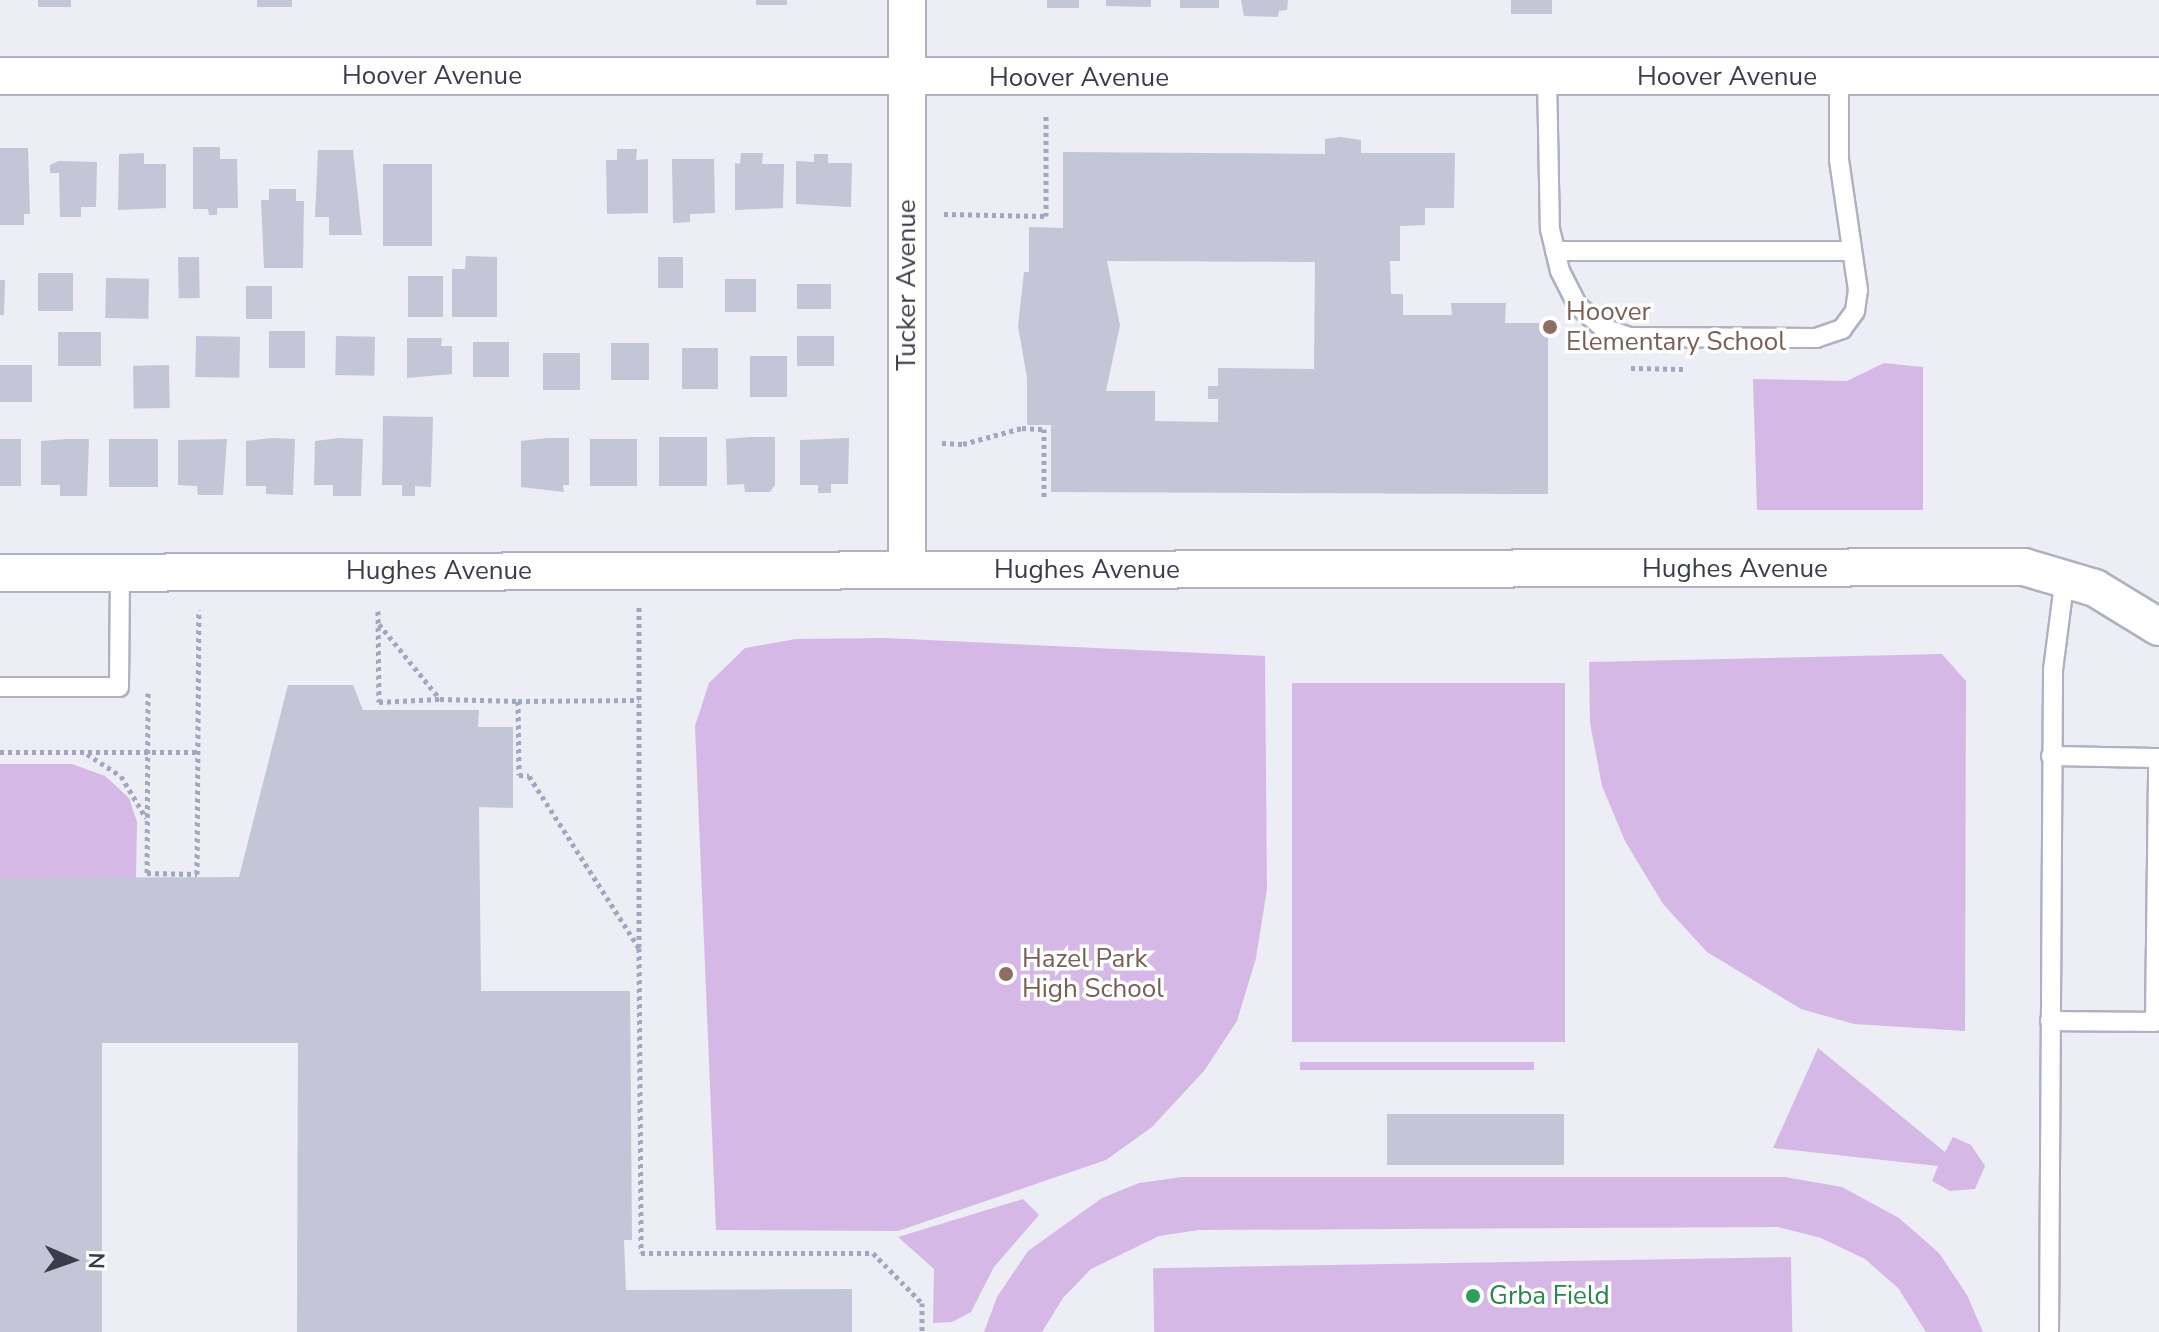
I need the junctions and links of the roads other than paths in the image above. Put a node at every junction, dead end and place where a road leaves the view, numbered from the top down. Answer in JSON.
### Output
{"nodes":[{"id":1,"x":907,"y":0,"type":"edge"},
{"id":2,"x":0,"y":76,"type":"edge"},
{"id":3,"x":2159,"y":76,"type":"edge"},
{"id":4,"x":907,"y":77,"type":"junction"},
{"id":5,"x":1547,"y":77,"type":"junction"},
{"id":6,"x":1839,"y":77,"type":"junction"},
{"id":7,"x":1555,"y":251,"type":"junction"},
{"id":8,"x":1852,"y":251,"type":"junction"},
{"id":9,"x":907,"y":570,"type":"junction"},
{"id":10,"x":120,"y":572,"type":"junction"},
{"id":11,"x":0,"y":573,"type":"edge"},
{"id":12,"x":2065,"y":576,"type":"junction"},
{"id":13,"x":2159,"y":627,"type":"edge"},
{"id":14,"x":0,"y":687,"type":"edge"},
{"id":15,"x":2051,"y":756,"type":"junction"},
{"id":16,"x":2050,"y":1021,"type":"junction"},
{"id":17,"x":2049,"y":1332,"type":"edge"}],
"edges":[{"from":1,"to":4,"type":"street","name":"Tucker Avenue"},
{"from":2,"to":4,"type":"street","name":"Hoover Avenue"},
{"from":3,"to":6,"type":"street","name":"Hoover Avenue"},
{"from":4,"to":5,"type":"street","name":"Hoover Avenue"},
{"from":4,"to":9,"type":"street","name":"Tucker Avenue"},
{"from":5,"to":6,"type":"street","name":"Hoover Avenue"},
{"from":5,"to":7,"type":"lane"},
{"from":6,"to":8,"type":"lane"},
{"from":7,"to":8,"type":"lane"},
{"from":7,"to":8,"type":"lane"},
{"from":9,"to":10,"type":"street","name":"Hughes Avenue"},
{"from":9,"to":12,"type":"street","name":"Hughes Avenue"},
{"from":10,"to":11,"type":"street","name":"Hughes Avenue"},
{"from":10,"to":14,"type":"lane"},
{"from":12,"to":13,"type":"street","name":"Hughes Avenue"},
{"from":12,"to":15,"type":"lane"},
{"from":15,"to":16,"type":"lane"},
{"from":15,"to":16,"type":"lane"},
{"from":16,"to":17,"type":"lane"}]}
